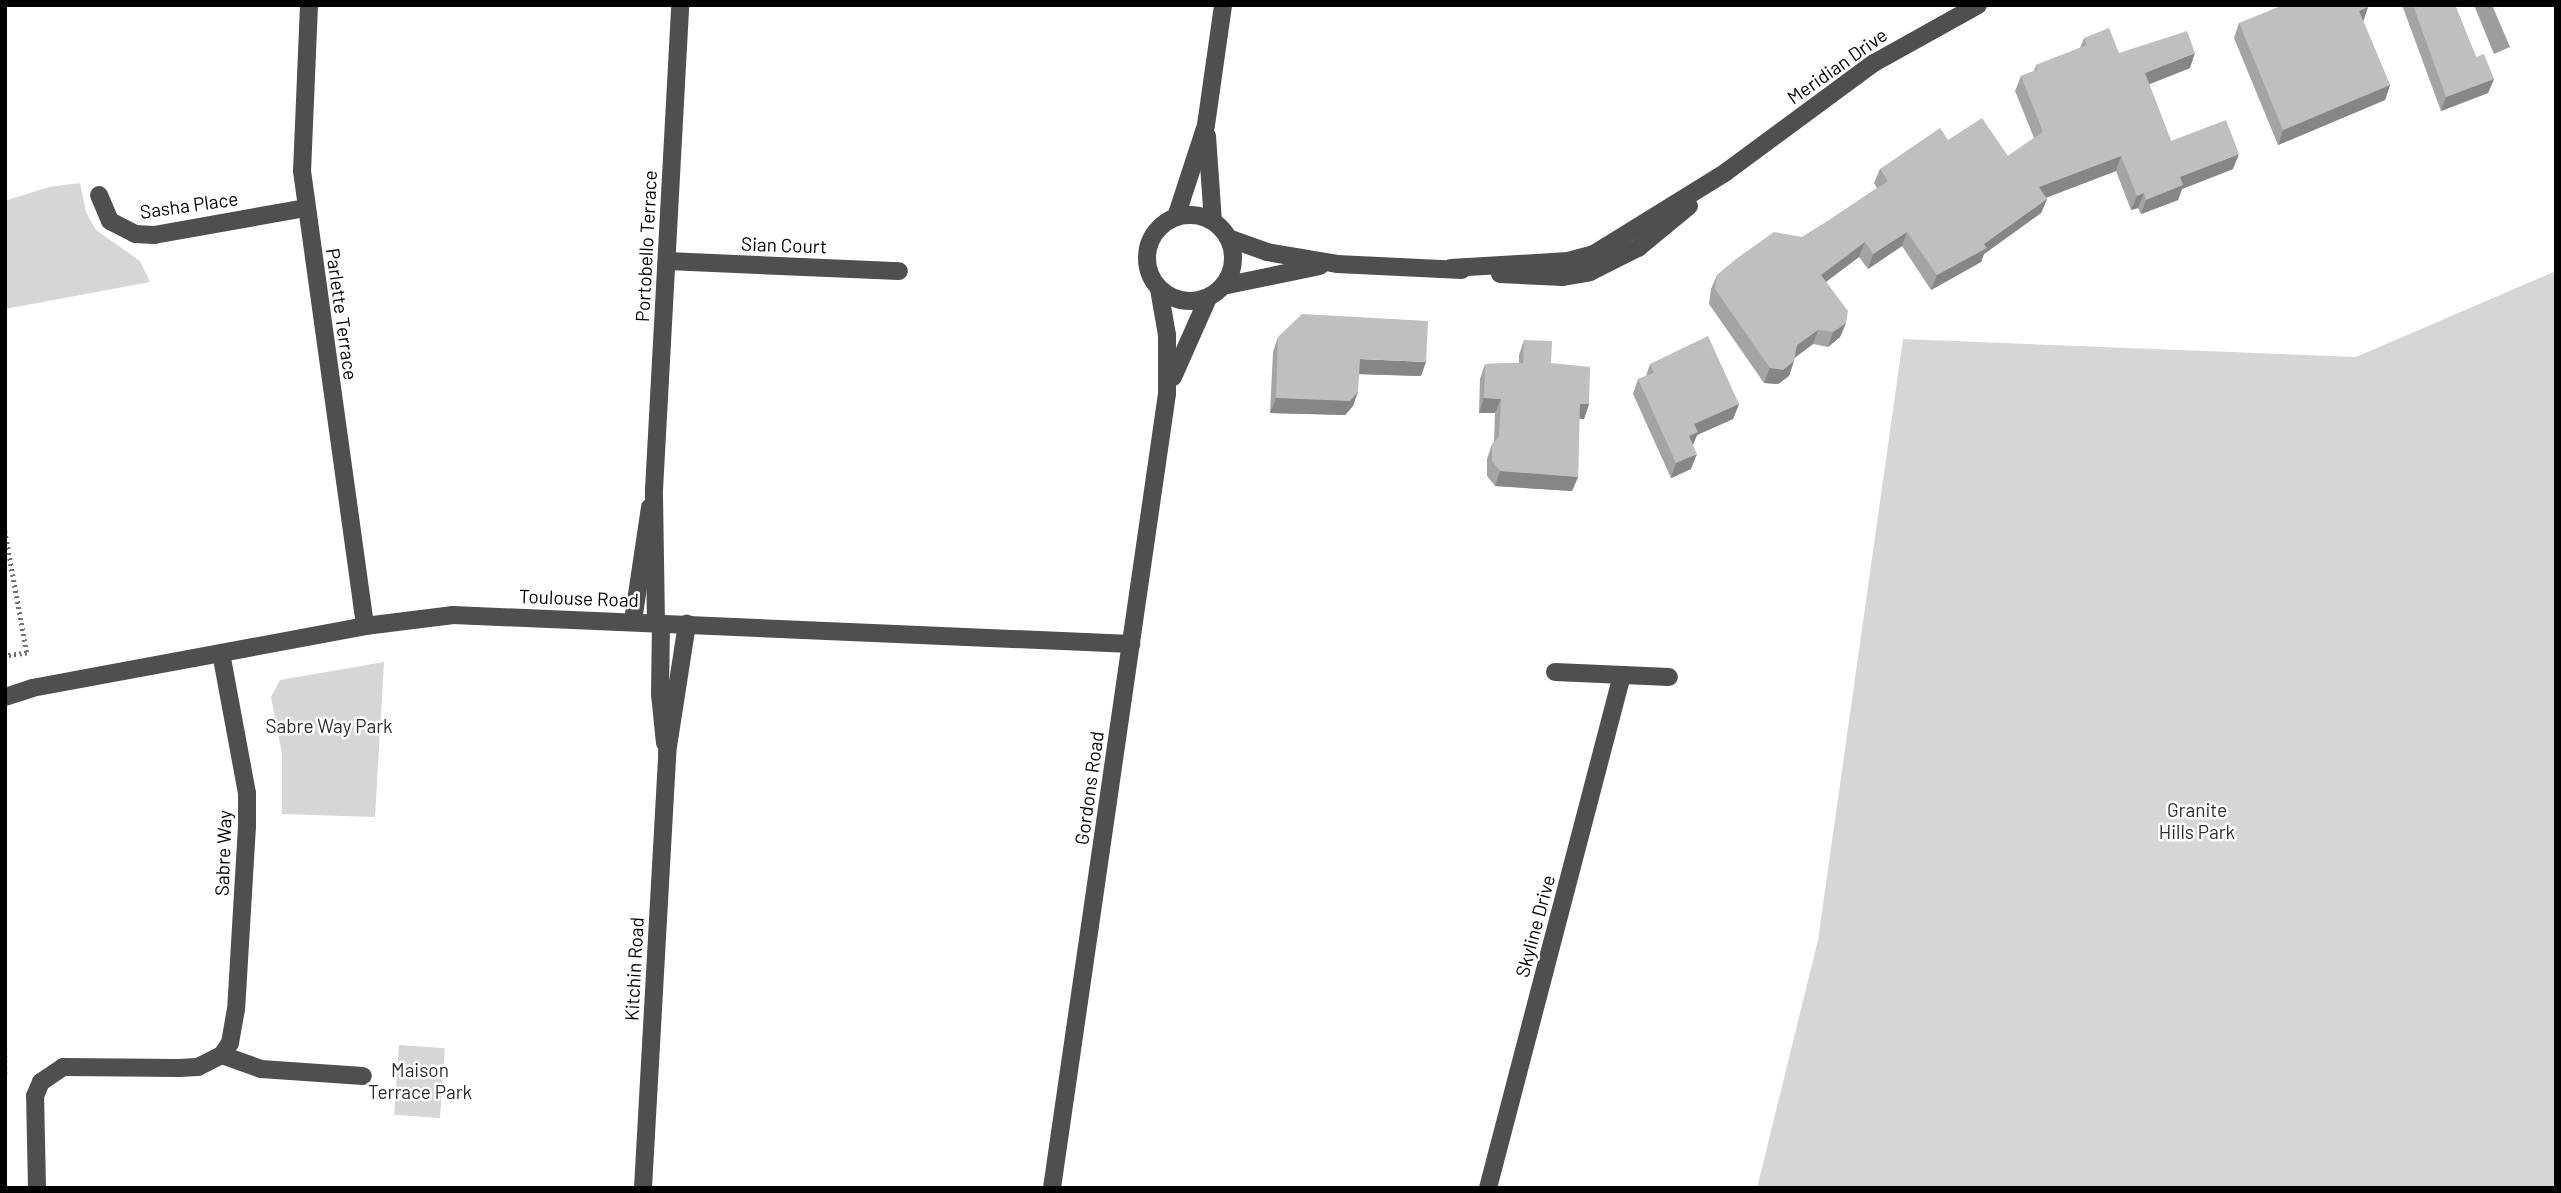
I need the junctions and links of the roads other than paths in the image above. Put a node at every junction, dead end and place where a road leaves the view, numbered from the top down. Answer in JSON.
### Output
{"nodes":[{"id":1,"x":309,"y":5,"type":"edge"},
{"id":2,"x":680,"y":5,"type":"edge"},
{"id":3,"x":1223,"y":5,"type":"edge"},
{"id":4,"x":1978,"y":5,"type":"edge"},
{"id":5,"x":1206,"y":125,"type":"junction"},
{"id":6,"x":99,"y":195,"type":"dead end"},
{"id":7,"x":306,"y":208,"type":"junction"},
{"id":8,"x":1175,"y":217,"type":"junction"},
{"id":9,"x":1213,"y":221,"type":"junction"},
{"id":10,"x":1228,"y":238,"type":"junction"},
{"id":11,"x":667,"y":261,"type":"junction"},
{"id":12,"x":1337,"y":264,"type":"junction"},
{"id":13,"x":899,"y":271,"type":"dead end"},
{"id":14,"x":1223,"y":286,"type":"junction"},
{"id":15,"x":1159,"y":289,"type":"junction"},
{"id":16,"x":1208,"y":298,"type":"junction"},
{"id":17,"x":1167,"y":394,"type":"junction"},
{"id":18,"x":654,"y":490,"type":"junction"},
{"id":19,"x":633,"y":621,"type":"junction"},
{"id":20,"x":659,"y":623,"type":"junction"},
{"id":21,"x":687,"y":624,"type":"junction"},
{"id":22,"x":365,"y":626,"type":"junction"},
{"id":23,"x":1131,"y":644,"type":"junction"},
{"id":24,"x":222,"y":653,"type":"junction"},
{"id":25,"x":1555,"y":672,"type":"dead end"},
{"id":26,"x":1622,"y":675,"type":"junction"},
{"id":27,"x":1669,"y":677,"type":"dead end"},
{"id":28,"x":5,"y":687,"type":"edge"},
{"id":29,"x":32,"y":688,"type":"junction"},
{"id":30,"x":5,"y":697,"type":"edge"},
{"id":31,"x":667,"y":753,"type":"junction"},
{"id":32,"x":222,"y":1055,"type":"junction"},
{"id":33,"x":363,"y":1076,"type":"dead end"},
{"id":34,"x":37,"y":1188,"type":"edge"},
{"id":35,"x":643,"y":1188,"type":"edge"},
{"id":36,"x":1052,"y":1188,"type":"edge"},
{"id":37,"x":1488,"y":1188,"type":"edge"}],
"edges":[{"from":1,"to":7,"type":"street","name":"Parlette Terrace"},
{"from":2,"to":11,"type":"street","name":"Portobello Terrace"},
{"from":3,"to":5,"type":"street"},
{"from":4,"to":12,"type":"street","name":"Meridian Drive"},
{"from":5,"to":8,"type":"street"},
{"from":5,"to":9,"type":"street"},
{"from":6,"to":7,"type":"street","name":"Sasha Place"},
{"from":7,"to":22,"type":"street","name":"Parlette Terrace"},
{"from":8,"to":9,"type":"street"},
{"from":8,"to":15,"type":"street"},
{"from":9,"to":10,"type":"street"},
{"from":10,"to":12,"type":"street","name":"Meridian Drive"},
{"from":10,"to":14,"type":"street"},
{"from":11,"to":13,"type":"street","name":"Sian Court"},
{"from":11,"to":18,"type":"street","name":"Portobello Terrace"},
{"from":12,"to":14,"type":"street","name":"Meridian Drive"},
{"from":14,"to":16,"type":"street"},
{"from":15,"to":16,"type":"street"},
{"from":15,"to":17,"type":"street","name":"Gordons Road"},
{"from":16,"to":17,"type":"street","name":"Gordons Road"},
{"from":17,"to":23,"type":"street","name":"Gordons Road"},
{"from":18,"to":19,"type":"street","name":"Portobello Terrace"},
{"from":18,"to":20,"type":"street","name":"Portobello Terrace"},
{"from":19,"to":20,"type":"street","name":"Toulouse Road"},
{"from":19,"to":22,"type":"street","name":"Toulouse Road"},
{"from":20,"to":21,"type":"street","name":"Toulouse Road"},
{"from":20,"to":31,"type":"street","name":"Kitchin Road"},
{"from":21,"to":23,"type":"street","name":"Toulouse Road"},
{"from":21,"to":31,"type":"street","name":"Kitchin Road"},
{"from":22,"to":24,"type":"street","name":"Toulouse Road"},
{"from":23,"to":36,"type":"street","name":"Gordons Road"},
{"from":24,"to":29,"type":"street","name":"Toulouse Road"},
{"from":24,"to":32,"type":"street","name":"Sabre Way"},
{"from":25,"to":26,"type":"street"},
{"from":26,"to":27,"type":"street"},
{"from":26,"to":37,"type":"street","name":"Skyline Drive"},
{"from":28,"to":29,"type":"street","name":"Toulouse Road"},
{"from":29,"to":30,"type":"street","name":"Toulouse Road"},
{"from":31,"to":35,"type":"street","name":"Kitchin Road"},
{"from":32,"to":33,"type":"street"},
{"from":32,"to":34,"type":"street"}]}
